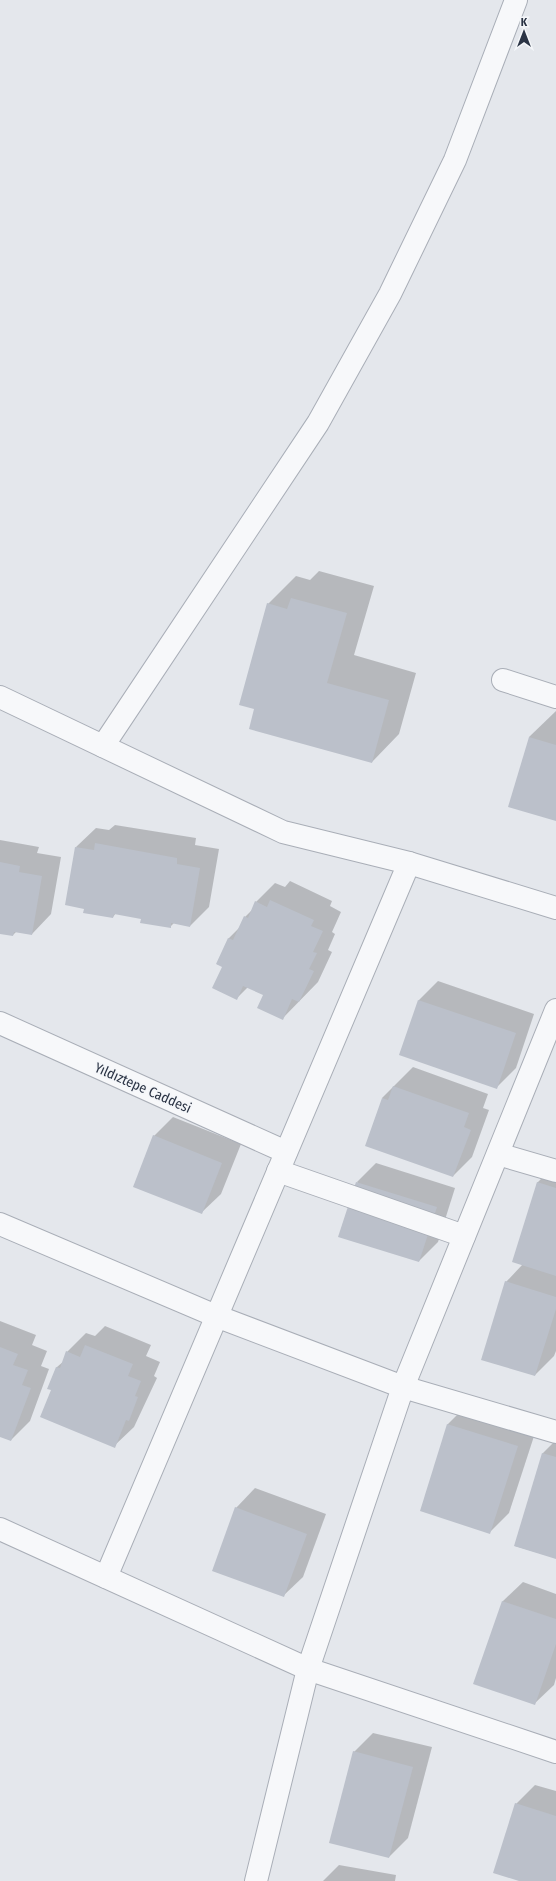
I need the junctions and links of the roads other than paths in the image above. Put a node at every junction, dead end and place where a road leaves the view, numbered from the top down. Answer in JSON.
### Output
{"nodes":[{"id":1,"x":516,"y":0,"type":"edge"},
{"id":2,"x":503,"y":680,"type":"dead end"},
{"id":3,"x":0,"y":697,"type":"edge"},
{"id":4,"x":556,"y":697,"type":"edge"},
{"id":5,"x":103,"y":746,"type":"junction"},
{"id":6,"x":409,"y":863,"type":"junction"},
{"id":7,"x":556,"y":908,"type":"edge"},
{"id":8,"x":556,"y":1010,"type":"edge"},
{"id":9,"x":0,"y":1023,"type":"edge"},
{"id":10,"x":498,"y":1154,"type":"junction"},
{"id":11,"x":282,"y":1161,"type":"junction"},
{"id":12,"x":556,"y":1171,"type":"edge"},
{"id":13,"x":0,"y":1224,"type":"edge"},
{"id":14,"x":464,"y":1236,"type":"junction"},
{"id":15,"x":216,"y":1316,"type":"junction"},
{"id":16,"x":404,"y":1387,"type":"junction"},
{"id":17,"x":556,"y":1432,"type":"edge"},
{"id":18,"x":0,"y":1529,"type":"edge"},
{"id":19,"x":106,"y":1577,"type":"junction"},
{"id":20,"x":308,"y":1669,"type":"junction"},
{"id":21,"x":556,"y":1752,"type":"edge"},
{"id":22,"x":256,"y":1881,"type":"edge"}],
"edges":[{"from":1,"to":5,"type":"street"},
{"from":2,"to":4,"type":"street"},
{"from":3,"to":5,"type":"street"},
{"from":5,"to":6,"type":"street"},
{"from":6,"to":7,"type":"street"},
{"from":6,"to":11,"type":"street"},
{"from":8,"to":10,"type":"street"},
{"from":9,"to":11,"type":"street","name":"Yıldıztepe Caddesi"},
{"from":10,"to":12,"type":"street"},
{"from":10,"to":14,"type":"street"},
{"from":11,"to":14,"type":"street","name":"Yıldıztepe Caddesi"},
{"from":11,"to":15,"type":"street"},
{"from":13,"to":15,"type":"street"},
{"from":14,"to":16,"type":"street"},
{"from":15,"to":16,"type":"street"},
{"from":15,"to":19,"type":"street"},
{"from":16,"to":17,"type":"street"},
{"from":16,"to":20,"type":"street"},
{"from":18,"to":19,"type":"street"},
{"from":19,"to":20,"type":"street"},
{"from":20,"to":21,"type":"street"},
{"from":20,"to":22,"type":"street"}]}
